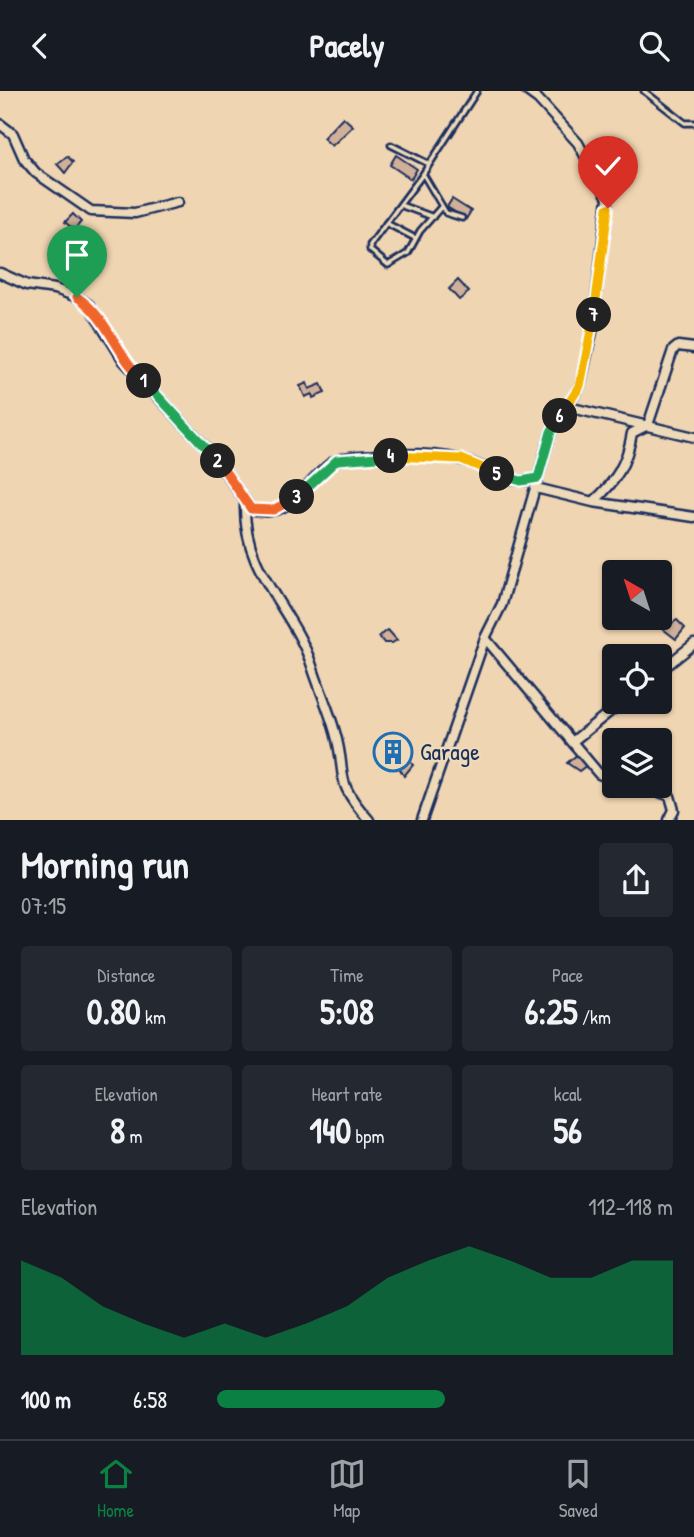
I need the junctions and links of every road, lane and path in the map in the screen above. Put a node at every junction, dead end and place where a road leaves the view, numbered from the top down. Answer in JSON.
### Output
{"nodes":[{"id":1,"x":477,"y":91,"type":"edge"},
{"id":2,"x":527,"y":91,"type":"edge"},
{"id":3,"x":644,"y":91,"type":"edge"},
{"id":4,"x":694,"y":123,"type":"edge"},
{"id":5,"x":0,"y":124,"type":"edge"},
{"id":6,"x":391,"y":145,"type":"dead end"},
{"id":7,"x":429,"y":164,"type":"junction"},
{"id":8,"x":422,"y":174,"type":"junction"},
{"id":9,"x":178,"y":202,"type":"dead end"},
{"id":10,"x":400,"y":205,"type":"junction"},
{"id":11,"x":442,"y":206,"type":"junction"},
{"id":12,"x":433,"y":217,"type":"junction"},
{"id":13,"x":462,"y":218,"type":"dead end"},
{"id":14,"x":386,"y":223,"type":"junction"},
{"id":15,"x":416,"y":239,"type":"junction"},
{"id":16,"x":0,"y":273,"type":"edge"},
{"id":17,"x":694,"y":348,"type":"edge"},
{"id":18,"x":568,"y":407,"type":"junction"},
{"id":19,"x":648,"y":425,"type":"junction"},
{"id":20,"x":694,"y":437,"type":"edge"},
{"id":21,"x":538,"y":478,"type":"junction"},
{"id":22,"x":536,"y":488,"type":"junction"},
{"id":23,"x":593,"y":502,"type":"junction"},
{"id":24,"x":245,"y":504,"type":"junction"},
{"id":25,"x":694,"y":517,"type":"edge"},
{"id":26,"x":485,"y":638,"type":"junction"},
{"id":27,"x":694,"y":644,"type":"edge"},
{"id":28,"x":672,"y":661,"type":"edge"},
{"id":29,"x":607,"y":714,"type":"edge"},
{"id":30,"x":572,"y":742,"type":"junction"},
{"id":31,"x":602,"y":775,"type":"edge"},
{"id":32,"x":671,"y":798,"type":"edge"},
{"id":33,"x":369,"y":820,"type":"edge"},
{"id":34,"x":422,"y":820,"type":"edge"},
{"id":35,"x":669,"y":820,"type":"edge"}],
"edges":[{"from":1,"to":7,"type":"lane"},
{"from":2,"to":18,"type":"street"},
{"from":3,"to":4,"type":"lane"},
{"from":5,"to":9,"type":"street"},
{"from":6,"to":7,"type":"lane"},
{"from":7,"to":8,"type":"lane"},
{"from":8,"to":10,"type":"lane"},
{"from":8,"to":11,"type":"lane"},
{"from":10,"to":12,"type":"lane"},
{"from":10,"to":14,"type":"lane"},
{"from":11,"to":12,"type":"lane"},
{"from":11,"to":13,"type":"lane"},
{"from":12,"to":15,"type":"lane"},
{"from":14,"to":15,"type":"lane"},
{"from":14,"to":15,"type":"lane"},
{"from":16,"to":24,"type":"street"},
{"from":17,"to":19,"type":"street"},
{"from":18,"to":19,"type":"street"},
{"from":18,"to":21,"type":"street"},
{"from":19,"to":20,"type":"street"},
{"from":19,"to":23,"type":"street"},
{"from":21,"to":22,"type":"street"},
{"from":21,"to":24,"type":"street"},
{"from":22,"to":23,"type":"street"},
{"from":22,"to":26,"type":"street"},
{"from":23,"to":25,"type":"street"},
{"from":24,"to":33,"type":"street"},
{"from":26,"to":30,"type":"street"},
{"from":26,"to":34,"type":"street"},
{"from":27,"to":28,"type":"street"},
{"from":29,"to":30,"type":"street"},
{"from":30,"to":31,"type":"street"},
{"from":32,"to":35,"type":"street"}]}
